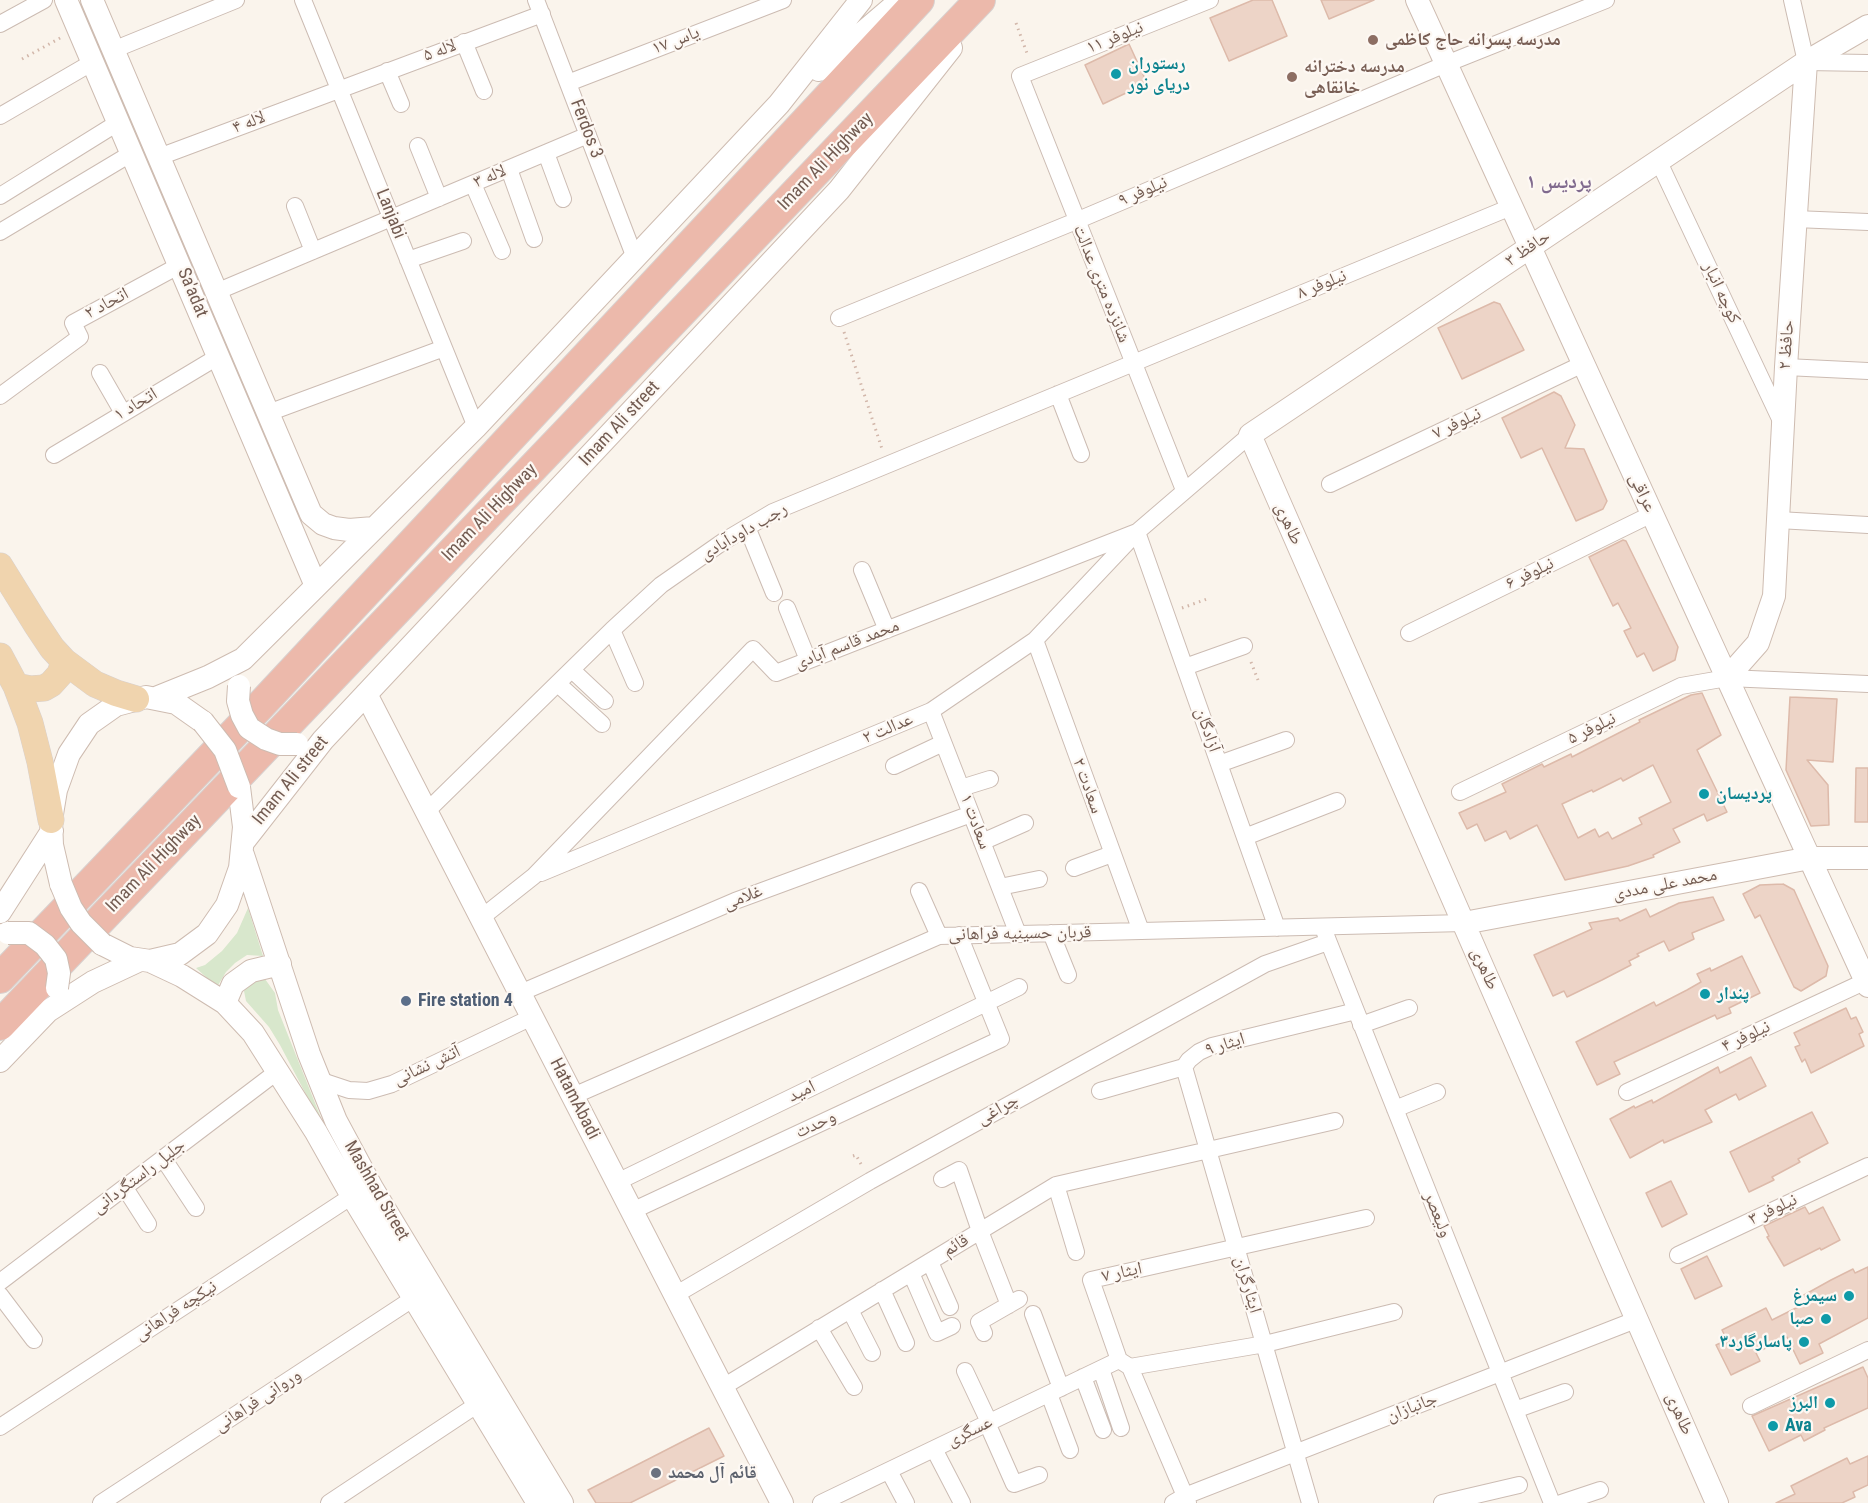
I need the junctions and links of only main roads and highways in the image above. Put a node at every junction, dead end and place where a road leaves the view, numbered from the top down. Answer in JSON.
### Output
{"nodes":[{"id":1,"x":919,"y":0,"type":"edge"},
{"id":2,"x":980,"y":0,"type":"edge"},
{"id":3,"x":0,"y":566,"type":"edge"},
{"id":4,"x":0,"y":656,"type":"edge"},
{"id":5,"x":64,"y":661,"type":"junction"},
{"id":6,"x":16,"y":686,"type":"junction"},
{"id":7,"x":146,"y":698,"type":"road end"},
{"id":8,"x":52,"y":825,"type":"road end"},
{"id":9,"x":0,"y":978,"type":"edge"},
{"id":10,"x":0,"y":1026,"type":"edge"}],
"edges":[{"from":1,"to":9,"type":"highway","name":"Imam Ali Highway"},
{"from":2,"to":10,"type":"highway","name":"Imam Ali Highway"},
{"from":3,"to":5,"type":"main road"},
{"from":4,"to":6,"type":"main road"},
{"from":5,"to":6,"type":"main road"},
{"from":5,"to":7,"type":"main road"},
{"from":6,"to":8,"type":"main road"}]}
